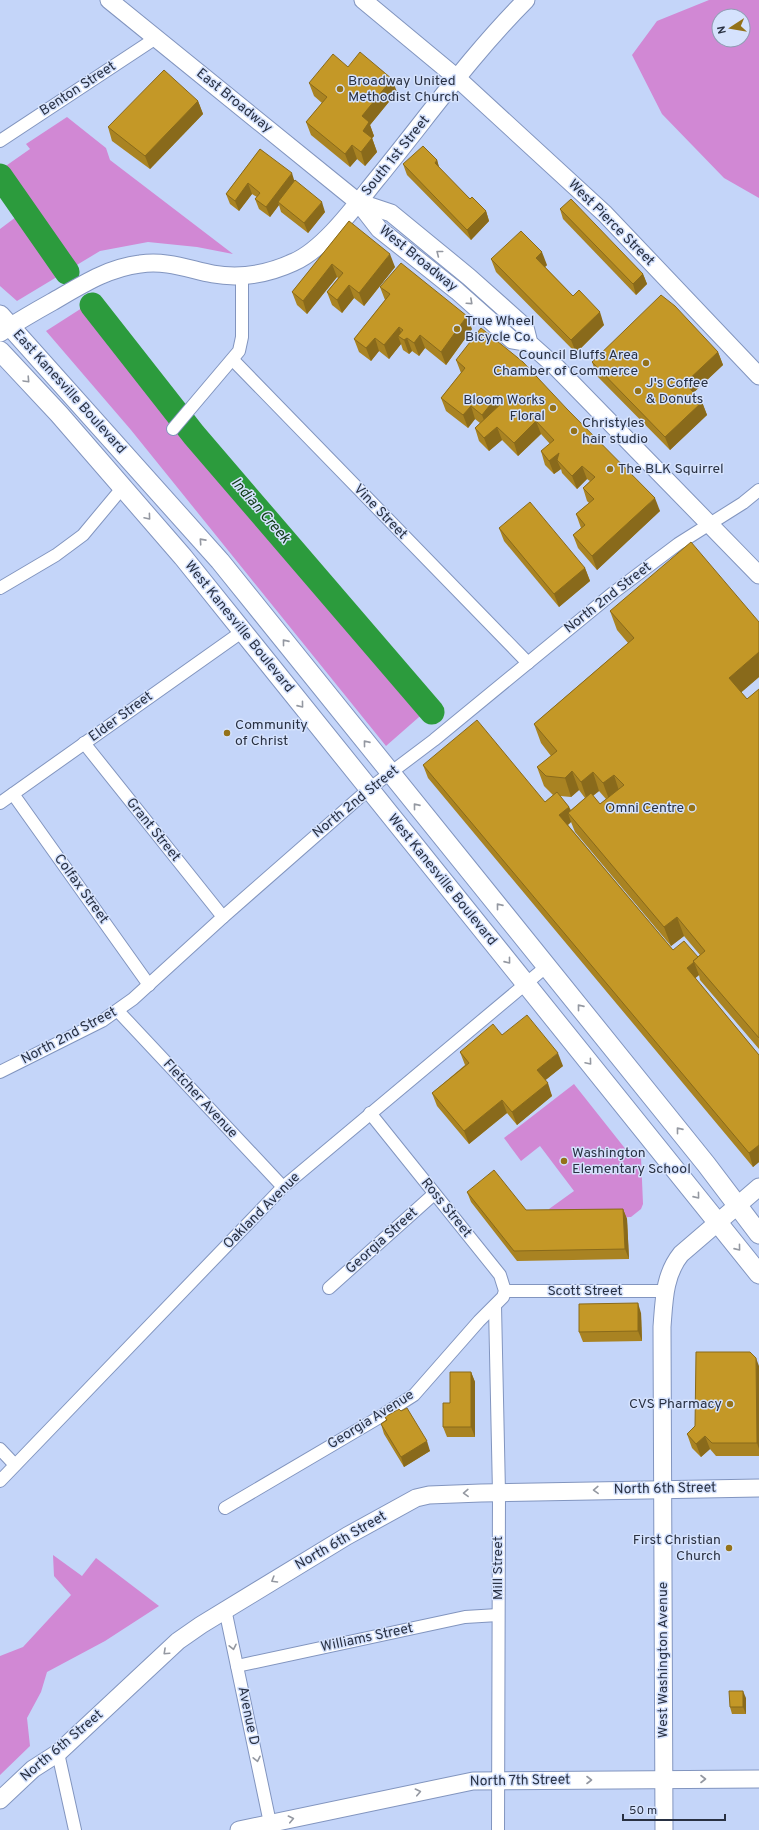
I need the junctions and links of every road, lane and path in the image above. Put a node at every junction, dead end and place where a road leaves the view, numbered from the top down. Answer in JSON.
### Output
{"nodes":[{"id":1,"x":109,"y":0,"type":"edge"},
{"id":2,"x":363,"y":0,"type":"edge"},
{"id":3,"x":526,"y":0,"type":"edge"},
{"id":4,"x":156,"y":38,"type":"junction"},
{"id":5,"x":457,"y":78,"type":"junction"},
{"id":6,"x":0,"y":141,"type":"edge"},
{"id":7,"x":358,"y":202,"type":"junction"},
{"id":8,"x":242,"y":277,"type":"junction"},
{"id":9,"x":3,"y":325,"type":"edge"},
{"id":10,"x":0,"y":351,"type":"edge"},
{"id":11,"x":233,"y":360,"type":"junction"},
{"id":12,"x":759,"y":376,"type":"edge"},
{"id":13,"x":173,"y":428,"type":"dead end"},
{"id":14,"x":138,"y":470,"type":"joint"},
{"id":15,"x":123,"y":487,"type":"junction"},
{"id":16,"x":759,"y":490,"type":"edge"},
{"id":17,"x":709,"y":523,"type":"junction"},
{"id":18,"x":759,"y":575,"type":"edge"},
{"id":19,"x":0,"y":588,"type":"edge"},
{"id":20,"x":243,"y":632,"type":"junction"},
{"id":21,"x":528,"y":663,"type":"junction"},
{"id":22,"x":84,"y":743,"type":"junction"},
{"id":23,"x":390,"y":774,"type":"junction"},
{"id":24,"x":369,"y":789,"type":"junction"},
{"id":25,"x":13,"y":794,"type":"junction"},
{"id":26,"x":0,"y":803,"type":"edge"},
{"id":27,"x":223,"y":917,"type":"junction"},
{"id":28,"x":547,"y":966,"type":"junction"},
{"id":29,"x":526,"y":984,"type":"junction"},
{"id":30,"x":149,"y":985,"type":"junction"},
{"id":31,"x":118,"y":1011,"type":"junction"},
{"id":32,"x":0,"y":1072,"type":"edge"},
{"id":33,"x":370,"y":1113,"type":"junction"},
{"id":34,"x":283,"y":1187,"type":"junction"},
{"id":35,"x":759,"y":1187,"type":"edge"},
{"id":36,"x":434,"y":1194,"type":"junction"},
{"id":37,"x":737,"y":1206,"type":"junction"},
{"id":38,"x":717,"y":1222,"type":"junction"},
{"id":39,"x":759,"y":1234,"type":"edge"},
{"id":40,"x":759,"y":1274,"type":"edge"},
{"id":41,"x":329,"y":1288,"type":"dead end"},
{"id":42,"x":505,"y":1291,"type":"junction"},
{"id":43,"x":665,"y":1291,"type":"junction"},
{"id":44,"x":495,"y":1306,"type":"junction"},
{"id":45,"x":0,"y":1449,"type":"edge"},
{"id":46,"x":15,"y":1465,"type":"junction"},
{"id":47,"x":0,"y":1481,"type":"edge"},
{"id":48,"x":759,"y":1488,"type":"edge"},
{"id":49,"x":662,"y":1489,"type":"junction"},
{"id":50,"x":499,"y":1493,"type":"junction"},
{"id":51,"x":225,"y":1508,"type":"dead end"},
{"id":52,"x":225,"y":1609,"type":"junction"},
{"id":53,"x":498,"y":1615,"type":"junction"},
{"id":54,"x":237,"y":1666,"type":"junction"},
{"id":55,"x":58,"y":1753,"type":"junction"},
{"id":56,"x":664,"y":1779,"type":"junction"},
{"id":57,"x":759,"y":1779,"type":"edge"},
{"id":58,"x":498,"y":1780,"type":"junction"},
{"id":59,"x":0,"y":1800,"type":"edge"},
{"id":60,"x":270,"y":1823,"type":"junction"},
{"id":61,"x":75,"y":1830,"type":"edge"},
{"id":62,"x":239,"y":1830,"type":"edge"},
{"id":63,"x":498,"y":1830,"type":"edge"},
{"id":64,"x":664,"y":1830,"type":"edge"}],
"edges":[{"from":1,"to":4,"type":"main road","name":"East Broadway"},
{"from":2,"to":5,"type":"main road","name":"West Pierce Street"},
{"from":3,"to":5,"type":"main road","name":"South 1st Street"},
{"from":4,"to":6,"type":"street","name":"Benton Street"},
{"from":4,"to":7,"type":"main road","name":"East Broadway"},
{"from":5,"to":7,"type":"main road","name":"South 1st Street"},
{"from":5,"to":12,"type":"main road","name":"West Pierce Street"},
{"from":7,"to":8,"type":"main road","name":"South 1st Street"},
{"from":7,"to":17,"type":"main road","name":"West Broadway"},
{"from":8,"to":9,"type":"main road","name":"South 1st Street"},
{"from":8,"to":11,"type":"street"},
{"from":9,"to":14,"type":"main road","name":"East Kanesville Boulevard"},
{"from":10,"to":15,"type":"main road","name":"East Kanesville Boulevard","one_way":true},
{"from":11,"to":13,"type":"street"},
{"from":11,"to":21,"type":"street","name":"Vine Street"},
{"from":23,"to":14,"type":"main road","name":"West Kanesville Boulevard","one_way":true},
{"from":15,"to":19,"type":"street"},
{"from":15,"to":20,"type":"main road","name":"West Kanesville Boulevard","one_way":true},
{"from":16,"to":17,"type":"street","name":"North 2nd Street"},
{"from":17,"to":18,"type":"main road","name":"West Broadway"},
{"from":17,"to":21,"type":"street","name":"North 2nd Street"},
{"from":20,"to":22,"type":"street","name":"Elder Street"},
{"from":20,"to":24,"type":"main road","name":"West Kanesville Boulevard","one_way":true},
{"from":21,"to":23,"type":"street","name":"North 2nd Street"},
{"from":22,"to":25,"type":"street","name":"Elder Street"},
{"from":22,"to":27,"type":"street","name":"Grant Street"},
{"from":23,"to":24,"type":"street","name":"North 2nd Street"},
{"from":28,"to":23,"type":"main road","name":"West Kanesville Boulevard","one_way":true},
{"from":24,"to":27,"type":"street","name":"North 2nd Street"},
{"from":24,"to":29,"type":"main road","name":"West Kanesville Boulevard","one_way":true},
{"from":25,"to":26,"type":"street","name":"Elder Street"},
{"from":25,"to":30,"type":"street","name":"Colfax Street"},
{"from":27,"to":30,"type":"street","name":"North 2nd Street"},
{"from":28,"to":29,"type":"street","name":"Oakland Avenue"},
{"from":37,"to":28,"type":"main road","name":"West Kanesville Boulevard","one_way":true},
{"from":29,"to":33,"type":"street","name":"Oakland Avenue"},
{"from":29,"to":38,"type":"main road","name":"West Kanesville Boulevard","one_way":true},
{"from":30,"to":31,"type":"street","name":"North 2nd Street"},
{"from":31,"to":32,"type":"street","name":"North 2nd Street"},
{"from":31,"to":34,"type":"street","name":"Fletcher Avenue"},
{"from":33,"to":34,"type":"street","name":"Oakland Avenue"},
{"from":33,"to":36,"type":"street","name":"Ross Street"},
{"from":34,"to":46,"type":"street","name":"Oakland Avenue"},
{"from":35,"to":37,"type":"main road","name":"West Washington Avenue"},
{"from":36,"to":41,"type":"street","name":"Georgia Street"},
{"from":36,"to":42,"type":"street","name":"Ross Street"},
{"from":37,"to":38,"type":"main road","name":"West Washington Avenue"},
{"from":37,"to":39,"type":"main road","name":"West Kanesville Boulevard"},
{"from":38,"to":40,"type":"main road","name":"West Kanesville Boulevard","one_way":true},
{"from":38,"to":43,"type":"main road","name":"West Washington Avenue"},
{"from":42,"to":43,"type":"street","name":"Scott Street"},
{"from":42,"to":44,"type":"street"},
{"from":43,"to":49,"type":"main road","name":"West Washington Avenue"},
{"from":44,"to":50,"type":"street","name":"Mill Street"},
{"from":44,"to":51,"type":"street","name":"Georgia Avenue"},
{"from":45,"to":46,"type":"street"},
{"from":46,"to":47,"type":"street","name":"Oakland Avenue"},
{"from":48,"to":49,"type":"main road","name":"North 6th Street"},
{"from":49,"to":50,"type":"main road","name":"North 6th Street","one_way":true},
{"from":49,"to":56,"type":"main road","name":"West Washington Avenue"},
{"from":50,"to":52,"type":"main road","name":"North 6th Street","one_way":true},
{"from":50,"to":53,"type":"street","name":"Mill Street"},
{"from":52,"to":54,"type":"street","name":"Avenue D","one_way":true},
{"from":52,"to":55,"type":"main road","name":"North 6th Street","one_way":true},
{"from":53,"to":54,"type":"street","name":"Williams Street"},
{"from":53,"to":58,"type":"street","name":"Mill Street"},
{"from":54,"to":60,"type":"street","name":"Avenue D","one_way":true},
{"from":55,"to":59,"type":"main road","name":"North 6th Street"},
{"from":55,"to":61,"type":"street"},
{"from":56,"to":57,"type":"main road","name":"North 7th Street","one_way":true},
{"from":58,"to":56,"type":"main road","name":"North 7th Street","one_way":true},
{"from":56,"to":64,"type":"main road","name":"West Washington Avenue"},
{"from":60,"to":58,"type":"main road","name":"North 7th Street","one_way":true},
{"from":58,"to":63,"type":"street","name":"Mill Street"},
{"from":60,"to":62,"type":"main road","name":"North 7th Street"}]}
